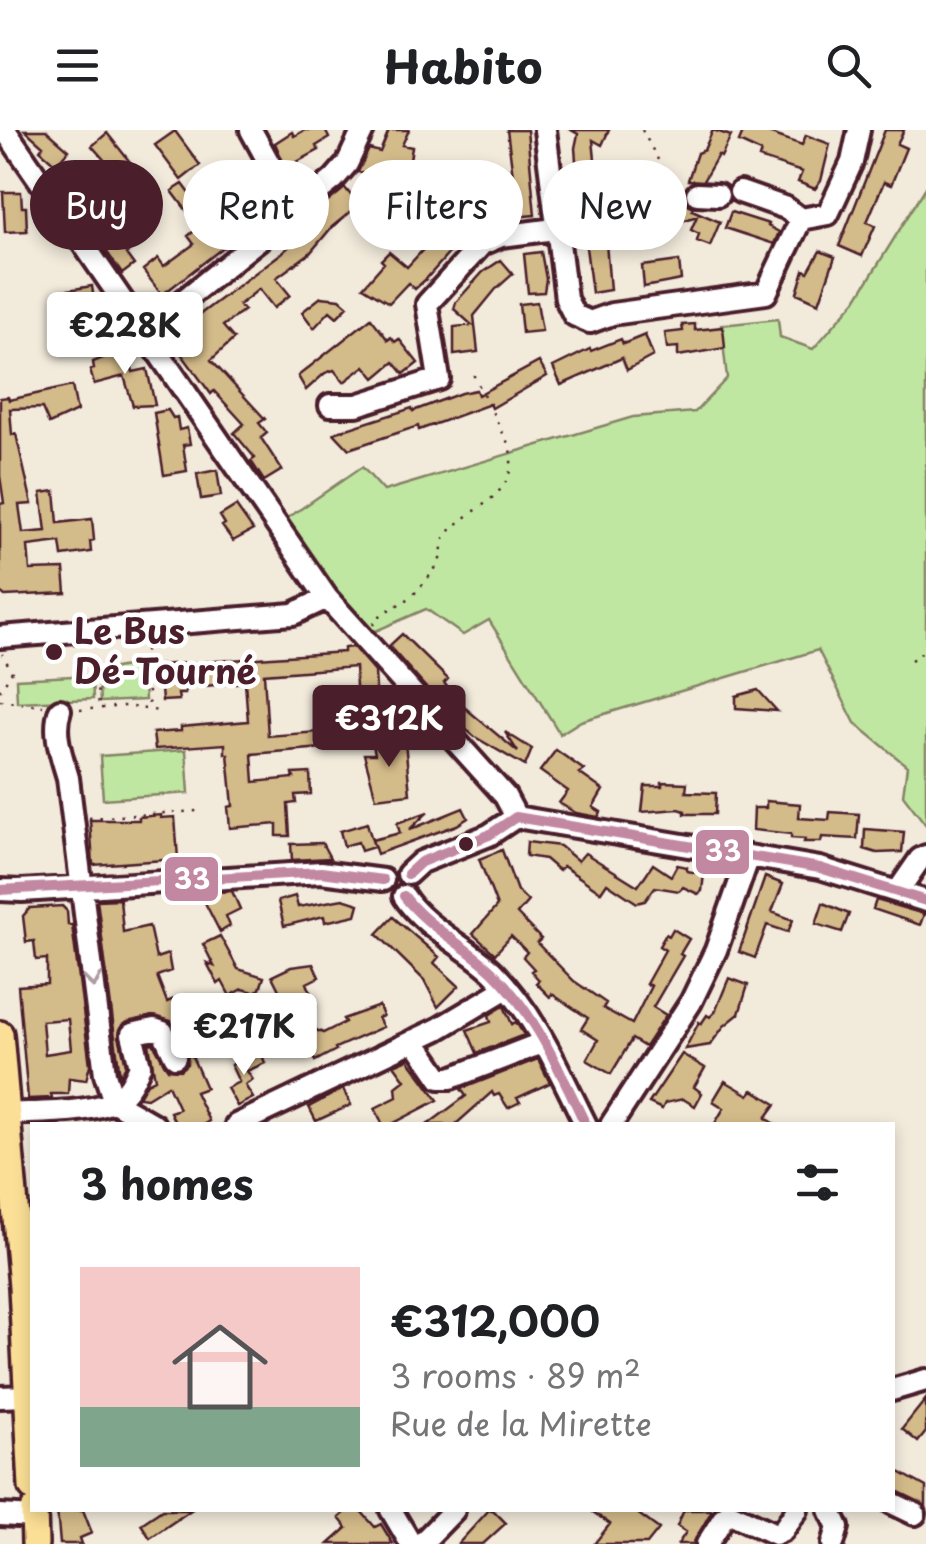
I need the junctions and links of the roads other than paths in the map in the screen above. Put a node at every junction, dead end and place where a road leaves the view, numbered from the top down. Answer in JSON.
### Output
{"nodes":[{"id":1,"x":5,"y":130,"type":"edge"},
{"id":2,"x":251,"y":130,"type":"edge"},
{"id":3,"x":363,"y":130,"type":"edge"},
{"id":4,"x":544,"y":130,"type":"edge"},
{"id":5,"x":859,"y":130,"type":"edge"},
{"id":6,"x":267,"y":160,"type":"tunnel mouth"},
{"id":7,"x":548,"y":160,"type":"edge"},
{"id":8,"x":740,"y":192,"type":"dead end"},
{"id":9,"x":801,"y":220,"type":"junction"},
{"id":10,"x":543,"y":231,"type":"edge"},
{"id":11,"x":559,"y":250,"type":"edge"},
{"id":12,"x":144,"y":333,"type":"junction"},
{"id":13,"x":330,"y":406,"type":"dead end"},
{"id":14,"x":326,"y":598,"type":"junction"},
{"id":15,"x":1,"y":645,"type":"edge"},
{"id":16,"x":60,"y":710,"type":"road end"},
{"id":17,"x":516,"y":817,"type":"junction"},
{"id":18,"x":749,"y":856,"type":"junction"},
{"id":19,"x":926,"y":856,"type":"edge"},
{"id":20,"x":408,"y":874,"type":"junction"},
{"id":21,"x":383,"y":880,"type":"junction"},
{"id":22,"x":82,"y":888,"type":"junction"},
{"id":23,"x":0,"y":890,"type":"edge"},
{"id":24,"x":898,"y":892,"type":"junction"},
{"id":25,"x":404,"y":896,"type":"junction"},
{"id":26,"x":926,"y":901,"type":"edge"},
{"id":27,"x":508,"y":988,"type":"junction"},
{"id":28,"x":100,"y":1032,"type":"junction"},
{"id":29,"x":0,"y":1034,"type":"edge"},
{"id":30,"x":132,"y":1034,"type":"junction"},
{"id":31,"x":414,"y":1040,"type":"junction"},
{"id":32,"x":544,"y":1042,"type":"junction"},
{"id":33,"x":175,"y":1057,"type":"dead end"},
{"id":34,"x":114,"y":1102,"type":"junction"},
{"id":35,"x":6,"y":1114,"type":"junction"},
{"id":36,"x":149,"y":1122,"type":"edge"},
{"id":37,"x":242,"y":1122,"type":"edge"},
{"id":38,"x":584,"y":1122,"type":"edge"},
{"id":39,"x":613,"y":1122,"type":"edge"},
{"id":40,"x":28,"y":1307,"type":"edge"},
{"id":41,"x":926,"y":1380,"type":"edge"},
{"id":42,"x":895,"y":1389,"type":"edge"},
{"id":43,"x":0,"y":1396,"type":"edge"},
{"id":44,"x":28,"y":1396,"type":"junction"},
{"id":45,"x":30,"y":1442,"type":"edge"},
{"id":46,"x":895,"y":1504,"type":"edge"},
{"id":47,"x":391,"y":1512,"type":"edge"},
{"id":48,"x":452,"y":1512,"type":"edge"},
{"id":49,"x":730,"y":1512,"type":"edge"},
{"id":50,"x":796,"y":1512,"type":"edge"},
{"id":51,"x":831,"y":1512,"type":"edge"},
{"id":52,"x":34,"y":1514,"type":"edge"},
{"id":53,"x":914,"y":1514,"type":"dead end"},
{"id":54,"x":0,"y":1515,"type":"edge"},
{"id":55,"x":35,"y":1544,"type":"edge"},
{"id":56,"x":411,"y":1544,"type":"edge"},
{"id":57,"x":421,"y":1544,"type":"edge"},
{"id":58,"x":707,"y":1544,"type":"edge"},
{"id":59,"x":833,"y":1544,"type":"edge"}],
"edges":[{"from":1,"to":12,"type":"street"},
{"from":2,"to":6,"type":"street"},
{"from":3,"to":12,"type":"street"},
{"from":4,"to":7,"type":"street"},
{"from":5,"to":9,"type":"street"},
{"from":8,"to":9,"type":"street"},
{"from":9,"to":11,"type":"street"},
{"from":10,"to":13,"type":"street"},
{"from":12,"to":14,"type":"street"},
{"from":14,"to":15,"type":"street"},
{"from":14,"to":17,"type":"street"},
{"from":16,"to":22,"type":"street"},
{"from":17,"to":18,"type":"street"},
{"from":17,"to":20,"type":"street"},
{"from":18,"to":24,"type":"street"},
{"from":18,"to":39,"type":"street"},
{"from":19,"to":24,"type":"street"},
{"from":20,"to":21,"type":"street"},
{"from":20,"to":25,"type":"street"},
{"from":21,"to":22,"type":"street"},
{"from":21,"to":25,"type":"street"},
{"from":22,"to":23,"type":"street"},
{"from":22,"to":28,"type":"street","one_way":true},
{"from":24,"to":26,"type":"street"},
{"from":25,"to":27,"type":"street"},
{"from":27,"to":31,"type":"street"},
{"from":27,"to":32,"type":"street"},
{"from":28,"to":30,"type":"street"},
{"from":28,"to":34,"type":"street"},
{"from":29,"to":35,"type":"main road"},
{"from":30,"to":33,"type":"street"},
{"from":30,"to":34,"type":"street"},
{"from":31,"to":32,"type":"street"},
{"from":31,"to":37,"type":"street"},
{"from":32,"to":38,"type":"street"},
{"from":34,"to":35,"type":"street"},
{"from":34,"to":36,"type":"street"},
{"from":35,"to":40,"type":"main road"},
{"from":40,"to":44,"type":"main road"},
{"from":41,"to":42,"type":"street"},
{"from":43,"to":44,"type":"street"},
{"from":44,"to":45,"type":"main road"},
{"from":46,"to":53,"type":"street"},
{"from":47,"to":56,"type":"street"},
{"from":48,"to":57,"type":"street"},
{"from":49,"to":50,"type":"street"},
{"from":49,"to":58,"type":"street"},
{"from":51,"to":59,"type":"street"},
{"from":52,"to":54,"type":"street"},
{"from":52,"to":55,"type":"main road"}]}
